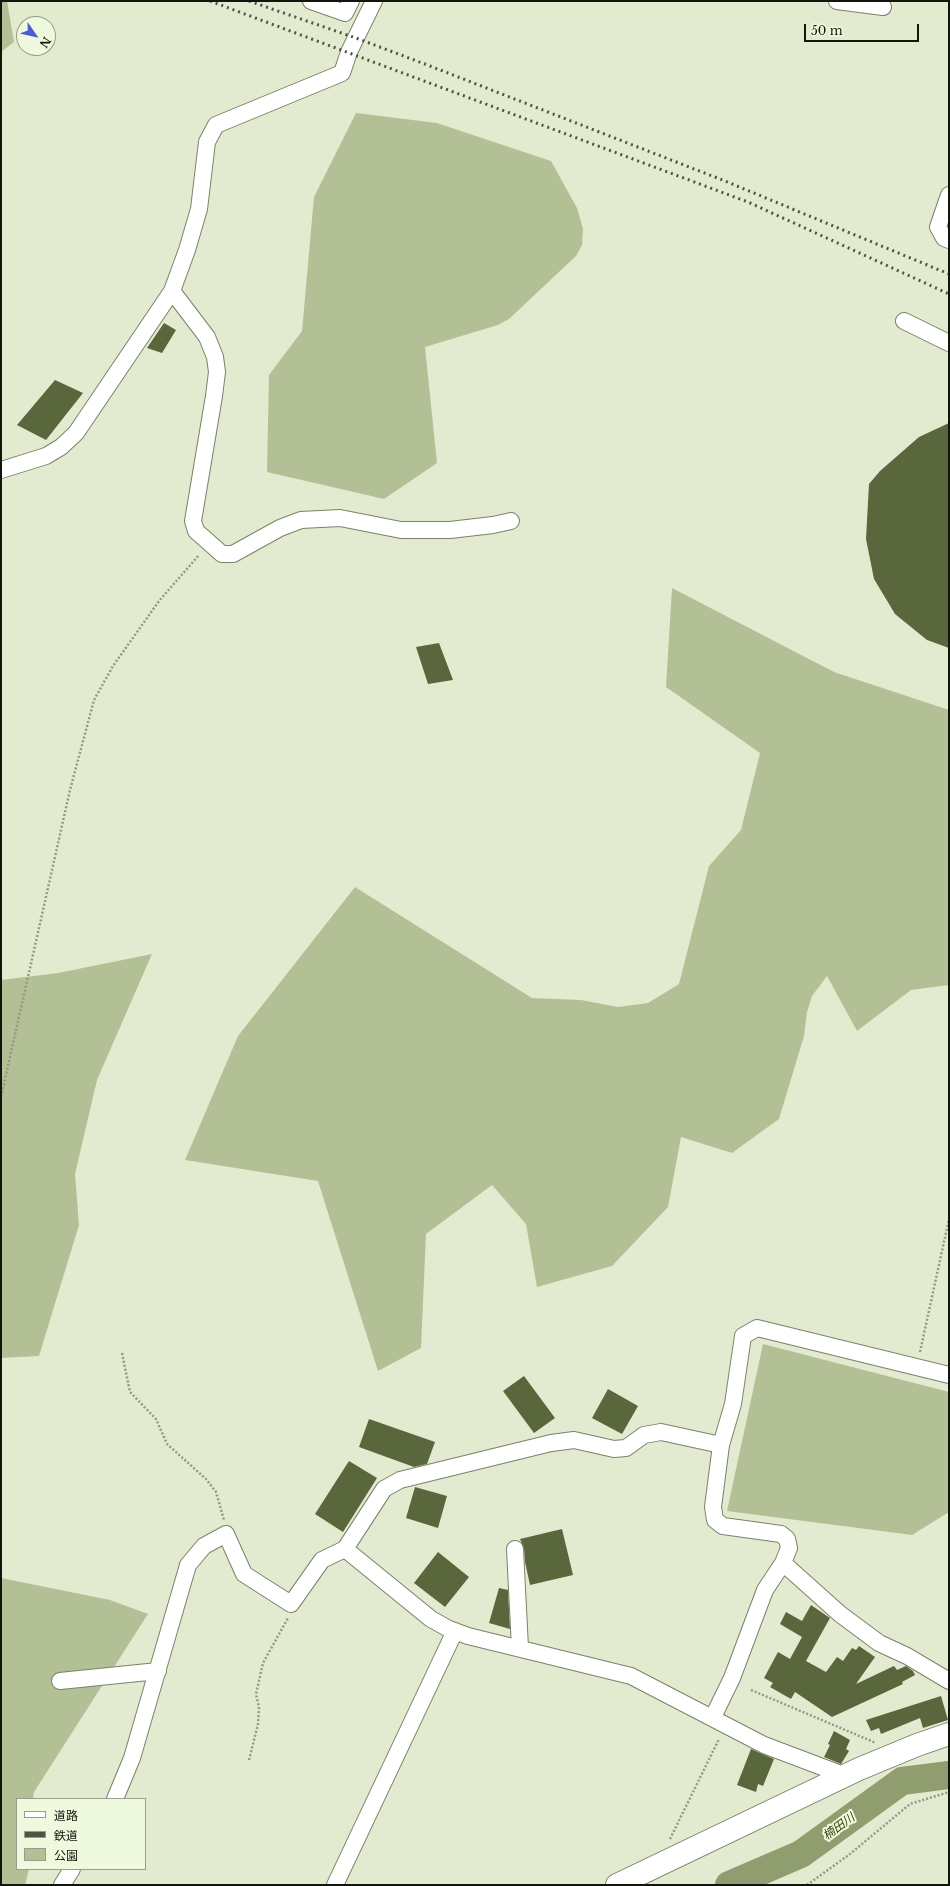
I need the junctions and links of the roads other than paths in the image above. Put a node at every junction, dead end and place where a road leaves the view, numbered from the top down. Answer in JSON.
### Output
{"nodes":[{"id":1,"x":311,"y":1,"type":"edge"},
{"id":2,"x":351,"y":1,"type":"edge"},
{"id":3,"x":374,"y":1,"type":"edge"},
{"id":4,"x":837,"y":1,"type":"edge"},
{"id":5,"x":883,"y":7,"type":"dead end"},
{"id":6,"x":949,"y":195,"type":"edge"},
{"id":7,"x":949,"y":240,"type":"edge"},
{"id":8,"x":172,"y":291,"type":"junction"},
{"id":9,"x":904,"y":321,"type":"dead end"},
{"id":10,"x":949,"y":343,"type":"edge"},
{"id":11,"x":1,"y":470,"type":"edge"},
{"id":12,"x":511,"y":521,"type":"dead end"},
{"id":13,"x":949,"y":1375,"type":"edge"},
{"id":14,"x":722,"y":1445,"type":"junction"},
{"id":15,"x":515,"y":1549,"type":"dead end"},
{"id":16,"x":345,"y":1550,"type":"junction"},
{"id":17,"x":783,"y":1563,"type":"junction"},
{"id":18,"x":455,"y":1631,"type":"junction"},
{"id":19,"x":520,"y":1648,"type":"junction"},
{"id":20,"x":158,"y":1671,"type":"junction"},
{"id":21,"x":60,"y":1681,"type":"dead end"},
{"id":22,"x":949,"y":1682,"type":"edge"},
{"id":23,"x":720,"y":1721,"type":"junction"},
{"id":24,"x":949,"y":1734,"type":"edge"},
{"id":25,"x":846,"y":1776,"type":"junction"},
{"id":26,"x":115,"y":1798,"type":"edge"},
{"id":27,"x":71,"y":1870,"type":"edge"},
{"id":28,"x":62,"y":1885,"type":"edge"},
{"id":29,"x":335,"y":1885,"type":"edge"},
{"id":30,"x":617,"y":1885,"type":"edge"}],
"edges":[{"from":1,"to":2,"type":"street"},
{"from":3,"to":8,"type":"street"},
{"from":4,"to":5,"type":"street"},
{"from":6,"to":7,"type":"street"},
{"from":8,"to":11,"type":"street"},
{"from":8,"to":12,"type":"street"},
{"from":9,"to":10,"type":"street"},
{"from":13,"to":14,"type":"street"},
{"from":14,"to":16,"type":"street"},
{"from":14,"to":17,"type":"street"},
{"from":15,"to":19,"type":"street"},
{"from":16,"to":18,"type":"street"},
{"from":16,"to":20,"type":"street"},
{"from":17,"to":22,"type":"street"},
{"from":17,"to":23,"type":"street"},
{"from":18,"to":19,"type":"street"},
{"from":18,"to":29,"type":"street"},
{"from":19,"to":23,"type":"street"},
{"from":20,"to":21,"type":"street"},
{"from":20,"to":26,"type":"street"},
{"from":23,"to":25,"type":"street"},
{"from":24,"to":25,"type":"street"},
{"from":25,"to":30,"type":"street"},
{"from":27,"to":28,"type":"street"}]}
